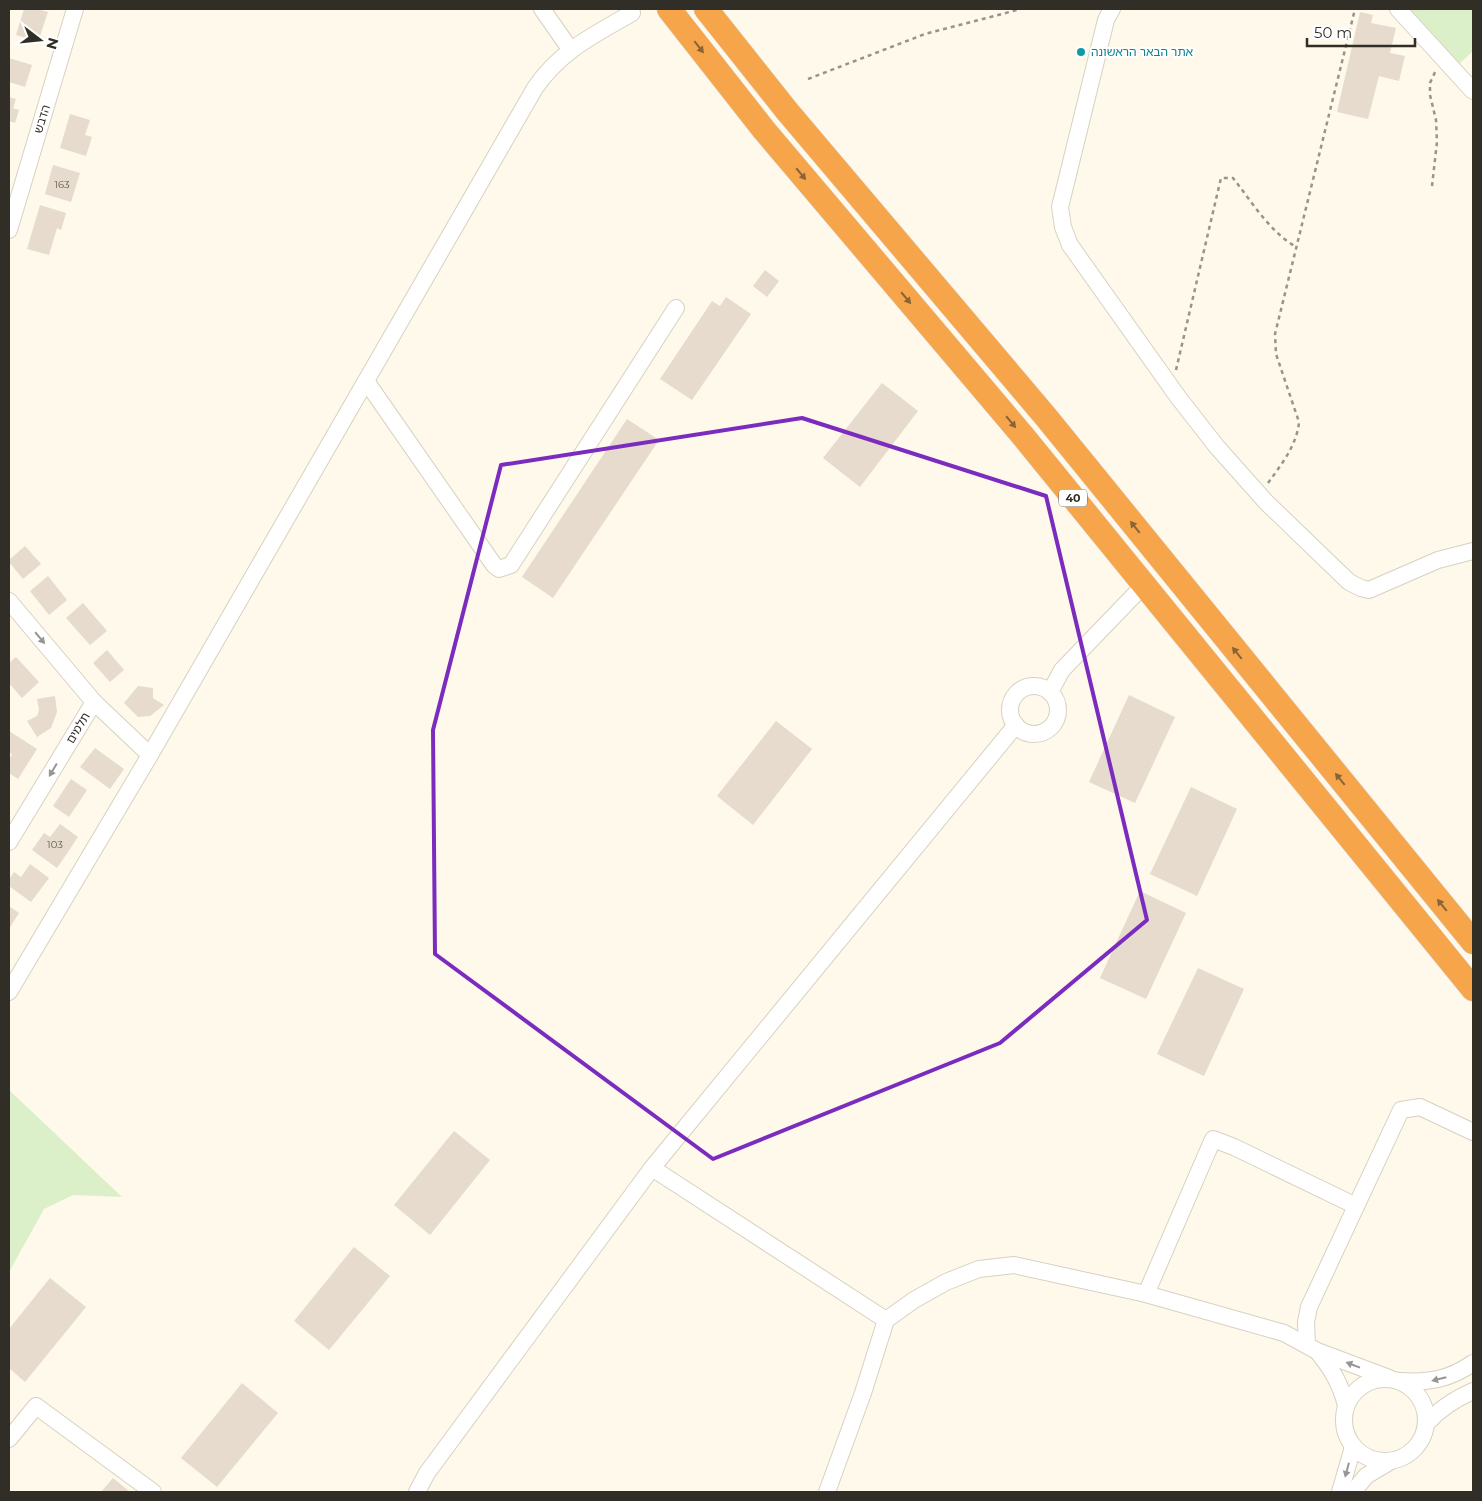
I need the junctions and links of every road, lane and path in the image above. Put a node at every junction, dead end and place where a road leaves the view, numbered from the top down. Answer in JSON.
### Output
{"nodes":[{"id":1,"x":75,"y":9,"type":"edge"},
{"id":2,"x":542,"y":9,"type":"edge"},
{"id":3,"x":669,"y":9,"type":"edge"},
{"id":4,"x":706,"y":9,"type":"edge"},
{"id":5,"x":1021,"y":9,"type":"edge"},
{"id":6,"x":1112,"y":9,"type":"edge"},
{"id":7,"x":1355,"y":9,"type":"edge"},
{"id":8,"x":1398,"y":9,"type":"edge"},
{"id":9,"x":632,"y":13,"type":"dead end"},
{"id":10,"x":570,"y":49,"type":"junction"},
{"id":11,"x":1444,"y":58,"type":"junction"},
{"id":12,"x":808,"y":79,"type":"dead end"},
{"id":13,"x":1473,"y":91,"type":"edge"},
{"id":14,"x":1432,"y":186,"type":"dead end"},
{"id":15,"x":9,"y":230,"type":"edge"},
{"id":16,"x":1296,"y":247,"type":"junction"},
{"id":17,"x":676,"y":308,"type":"dead end"},
{"id":18,"x":366,"y":381,"type":"junction"},
{"id":19,"x":1172,"y":389,"type":"junction"},
{"id":20,"x":1259,"y":495,"type":"junction"},
{"id":21,"x":1473,"y":551,"type":"edge"},
{"id":22,"x":1144,"y":586,"type":"junction"},
{"id":23,"x":9,"y":601,"type":"edge"},
{"id":24,"x":1050,"y":692,"type":"junction"},
{"id":25,"x":94,"y":702,"type":"junction"},
{"id":26,"x":1016,"y":725,"type":"junction"},
{"id":27,"x":150,"y":754,"type":"junction"},
{"id":28,"x":9,"y":842,"type":"edge"},
{"id":29,"x":1473,"y":942,"type":"edge"},
{"id":30,"x":1473,"y":989,"type":"edge"},
{"id":31,"x":9,"y":992,"type":"edge"},
{"id":32,"x":1473,"y":1132,"type":"edge"},
{"id":33,"x":652,"y":1168,"type":"junction"},
{"id":34,"x":1356,"y":1206,"type":"junction"},
{"id":35,"x":1146,"y":1294,"type":"junction"},
{"id":36,"x":886,"y":1320,"type":"junction"},
{"id":37,"x":1312,"y":1348,"type":"junction"},
{"id":38,"x":1473,"y":1363,"type":"edge"},
{"id":39,"x":1395,"y":1380,"type":"junction"},
{"id":40,"x":1473,"y":1391,"type":"edge"},
{"id":41,"x":1346,"y":1406,"type":"junction"},
{"id":42,"x":1426,"y":1424,"type":"junction"},
{"id":43,"x":9,"y":1439,"type":"edge"},
{"id":44,"x":1353,"y":1447,"type":"junction"},
{"id":45,"x":1392,"y":1461,"type":"junction"},
{"id":46,"x":153,"y":1492,"type":"edge"},
{"id":47,"x":417,"y":1492,"type":"edge"},
{"id":48,"x":827,"y":1492,"type":"edge"},
{"id":49,"x":1340,"y":1492,"type":"edge"},
{"id":50,"x":1353,"y":1492,"type":"edge"}],
"edges":[{"from":1,"to":15,"type":"street","name":"הדבש"},
{"from":2,"to":10,"type":"street"},
{"from":3,"to":22,"type":"highway","number":"40","one_way":true},
{"from":29,"to":4,"type":"highway","number":"40","one_way":true},
{"from":5,"to":12,"type":"path"},
{"from":6,"to":19,"type":"street"},
{"from":7,"to":16,"type":"path"},
{"from":8,"to":11,"type":"street"},
{"from":9,"to":10,"type":"street"},
{"from":10,"to":18,"type":"street"},
{"from":11,"to":13,"type":"street"},
{"from":11,"to":14,"type":"path"},
{"from":16,"to":19,"type":"path"},
{"from":16,"to":20,"type":"path"},
{"from":17,"to":18,"type":"street"},
{"from":18,"to":27,"type":"street"},
{"from":19,"to":20,"type":"street"},
{"from":20,"to":21,"type":"street"},
{"from":22,"to":24,"type":"street"},
{"from":22,"to":30,"type":"highway","number":"40"},
{"from":23,"to":25,"type":"street","name":"תלמים","one_way":true},
{"from":24,"to":26,"type":"street"},
{"from":24,"to":26,"type":"street"},
{"from":25,"to":27,"type":"street"},
{"from":25,"to":28,"type":"street","name":"תלמים","one_way":true},
{"from":26,"to":33,"type":"street"},
{"from":27,"to":31,"type":"street"},
{"from":32,"to":34,"type":"street"},
{"from":33,"to":36,"type":"street"},
{"from":33,"to":47,"type":"street"},
{"from":34,"to":35,"type":"street"},
{"from":34,"to":37,"type":"street"},
{"from":35,"to":36,"type":"street"},
{"from":35,"to":37,"type":"street"},
{"from":36,"to":48,"type":"street"},
{"from":39,"to":37,"type":"street","one_way":true},
{"from":37,"to":41,"type":"street"},
{"from":38,"to":39,"type":"street","one_way":true},
{"from":39,"to":41,"type":"street"},
{"from":39,"to":42,"type":"street"},
{"from":40,"to":42,"type":"street"},
{"from":41,"to":44,"type":"street"},
{"from":42,"to":45,"type":"street"},
{"from":43,"to":46,"type":"street"},
{"from":44,"to":45,"type":"street"},
{"from":44,"to":49,"type":"street","one_way":true},
{"from":45,"to":50,"type":"street"}]}
